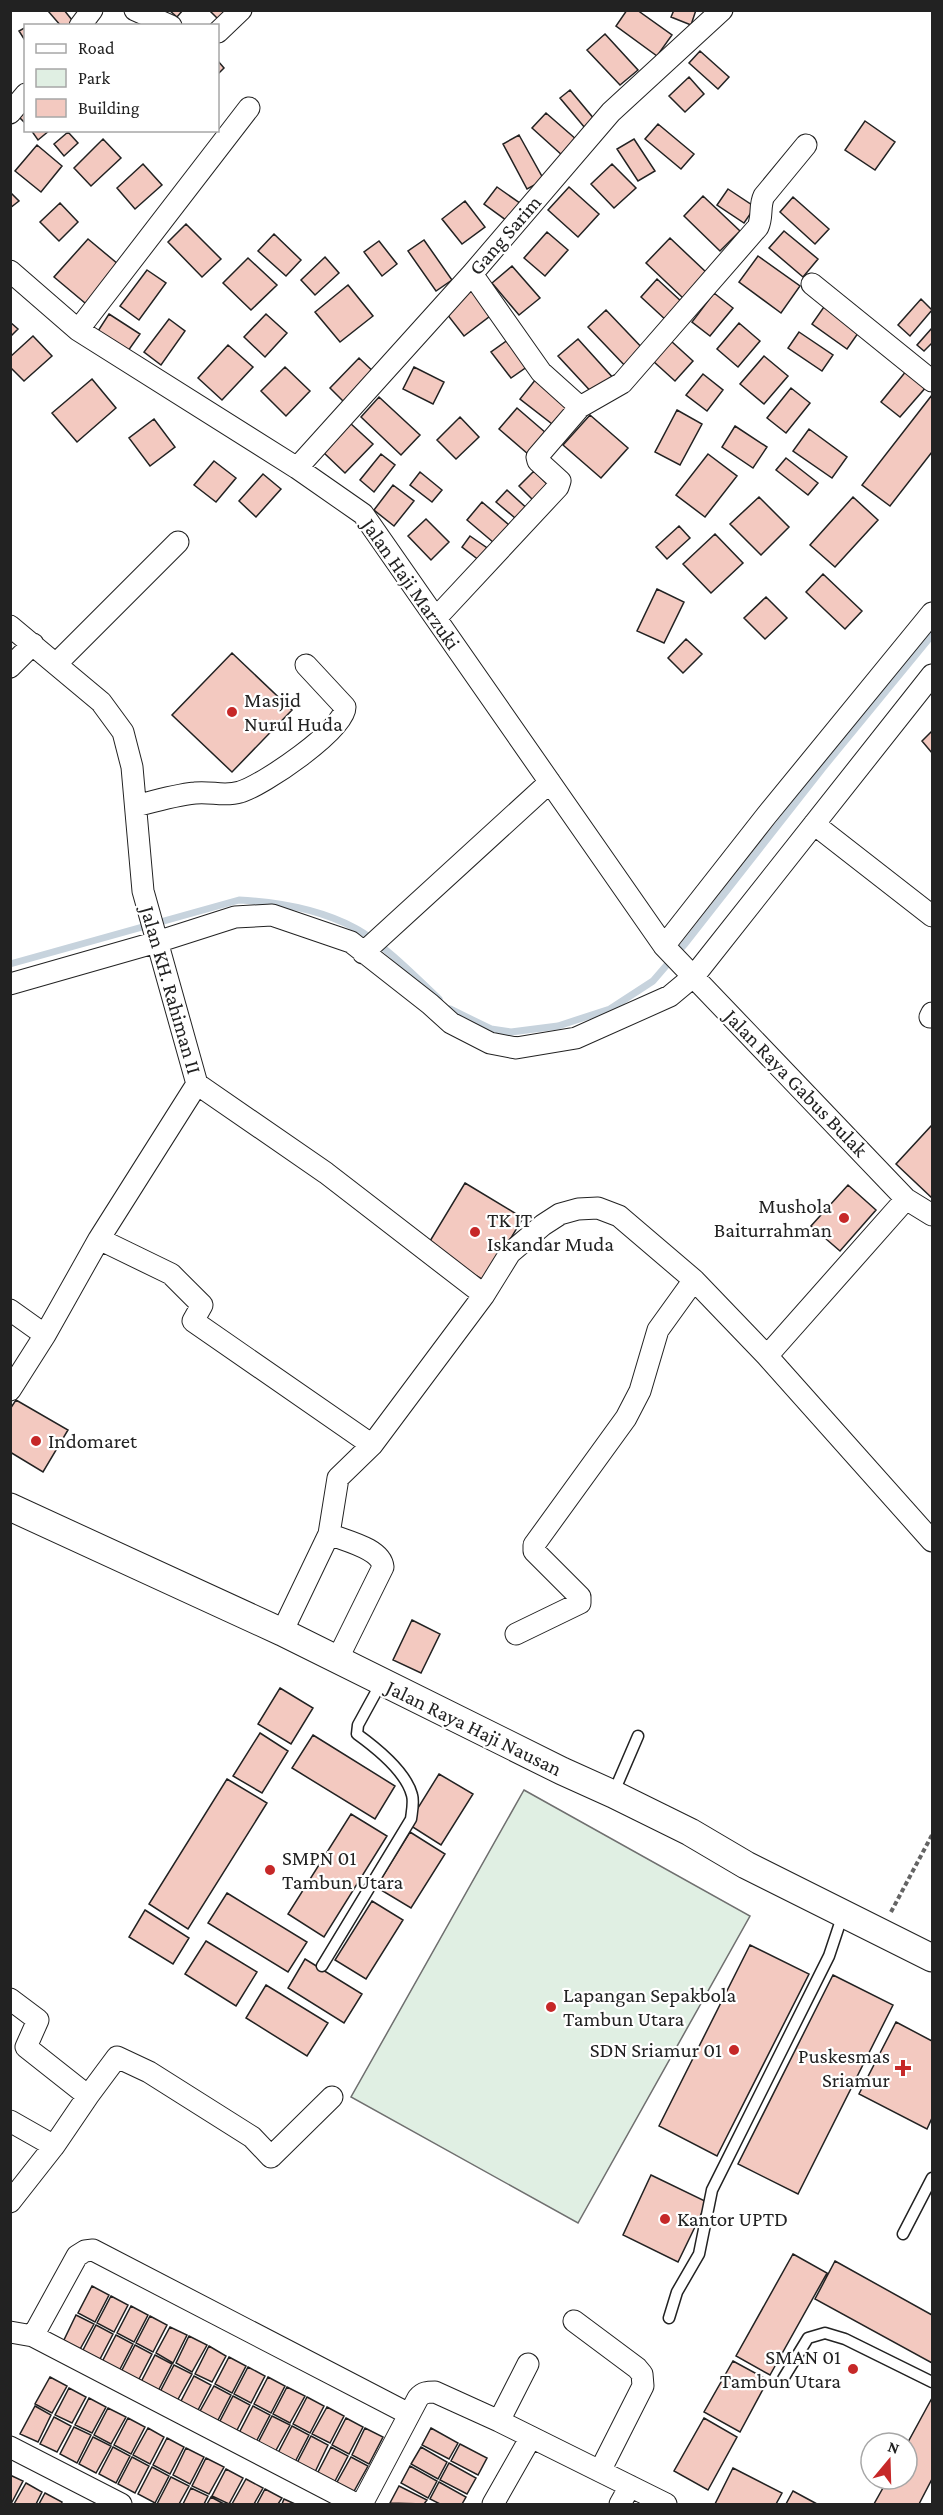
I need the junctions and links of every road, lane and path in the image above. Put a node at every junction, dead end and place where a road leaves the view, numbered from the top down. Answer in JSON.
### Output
{"nodes":[{"id":1,"x":92,"y":10,"type":"edge"},
{"id":2,"x":135,"y":10,"type":"edge"},
{"id":3,"x":241,"y":10,"type":"edge"},
{"id":4,"x":722,"y":10,"type":"edge"},
{"id":5,"x":82,"y":24,"type":"edge"},
{"id":6,"x":166,"y":24,"type":"edge"},
{"id":7,"x":219,"y":31,"type":"edge"},
{"id":8,"x":24,"y":96,"type":"edge"},
{"id":9,"x":249,"y":108,"type":"dead end"},
{"id":10,"x":10,"y":113,"type":"edge"},
{"id":11,"x":806,"y":145,"type":"dead end"},
{"id":12,"x":10,"y":271,"type":"edge"},
{"id":13,"x":472,"y":274,"type":"junction"},
{"id":14,"x":812,"y":284,"type":"dead end"},
{"id":15,"x":78,"y":330,"type":"junction"},
{"id":16,"x":933,"y":381,"type":"edge"},
{"id":17,"x":580,"y":407,"type":"junction"},
{"id":18,"x":297,"y":468,"type":"junction"},
{"id":19,"x":178,"y":542,"type":"dead end"},
{"id":20,"x":933,"y":613,"type":"edge"},
{"id":21,"x":436,"y":618,"type":"junction"},
{"id":22,"x":10,"y":626,"type":"edge"},
{"id":23,"x":33,"y":644,"type":"junction"},
{"id":24,"x":57,"y":663,"type":"junction"},
{"id":25,"x":306,"y":665,"type":"dead end"},
{"id":26,"x":10,"y":667,"type":"edge"},
{"id":27,"x":933,"y":675,"type":"edge"},
{"id":28,"x":550,"y":782,"type":"junction"},
{"id":29,"x":136,"y":806,"type":"junction"},
{"id":30,"x":814,"y":824,"type":"junction"},
{"id":31,"x":933,"y":916,"type":"edge"},
{"id":32,"x":157,"y":942,"type":"junction"},
{"id":33,"x":664,"y":946,"type":"junction"},
{"id":34,"x":363,"y":953,"type":"junction"},
{"id":35,"x":694,"y":976,"type":"junction"},
{"id":36,"x":10,"y":984,"type":"edge"},
{"id":37,"x":197,"y":1084,"type":"junction"},
{"id":38,"x":906,"y":1199,"type":"junction"},
{"id":39,"x":933,"y":1215,"type":"edge"},
{"id":40,"x":99,"y":1239,"type":"junction"},
{"id":41,"x":694,"y":1280,"type":"junction"},
{"id":42,"x":484,"y":1295,"type":"junction"},
{"id":43,"x":10,"y":1310,"type":"edge"},
{"id":44,"x":45,"y":1335,"type":"junction"},
{"id":45,"x":767,"y":1356,"type":"junction"},
{"id":46,"x":10,"y":1390,"type":"edge"},
{"id":47,"x":372,"y":1445,"type":"junction"},
{"id":48,"x":10,"y":1507,"type":"edge"},
{"id":49,"x":329,"y":1534,"type":"junction"},
{"id":50,"x":933,"y":1541,"type":"edge"},
{"id":51,"x":282,"y":1632,"type":"junction"},
{"id":52,"x":516,"y":1634,"type":"dead end"},
{"id":53,"x":337,"y":1660,"type":"junction"},
{"id":54,"x":381,"y":1683,"type":"junction"},
{"id":55,"x":638,"y":1736,"type":"dead end"},
{"id":56,"x":613,"y":1794,"type":"junction"},
{"id":57,"x":933,"y":1835,"type":"edge"},
{"id":58,"x":844,"y":1913,"type":"junction"},
{"id":59,"x":881,"y":1931,"type":"junction"},
{"id":60,"x":933,"y":1958,"type":"edge"},
{"id":61,"x":322,"y":1966,"type":"dead end"},
{"id":62,"x":10,"y":1999,"type":"edge"},
{"id":63,"x":88,"y":2096,"type":"junction"},
{"id":64,"x":332,"y":2097,"type":"dead end"},
{"id":65,"x":10,"y":2121,"type":"edge"},
{"id":66,"x":54,"y":2146,"type":"junction"},
{"id":67,"x":933,"y":2178,"type":"edge"},
{"id":68,"x":10,"y":2202,"type":"edge"},
{"id":69,"x":903,"y":2234,"type":"dead end"},
{"id":70,"x":669,"y":2319,"type":"dead end"},
{"id":71,"x":574,"y":2321,"type":"dead end"},
{"id":72,"x":10,"y":2332,"type":"edge"},
{"id":73,"x":33,"y":2336,"type":"junction"},
{"id":74,"x":528,"y":2364,"type":"dead end"},
{"id":75,"x":783,"y":2379,"type":"dead end"},
{"id":76,"x":933,"y":2382,"type":"edge"},
{"id":77,"x":409,"y":2414,"type":"junction"},
{"id":78,"x":500,"y":2421,"type":"junction"},
{"id":79,"x":531,"y":2437,"type":"junction"},
{"id":80,"x":10,"y":2447,"type":"edge"},
{"id":81,"x":600,"y":2471,"type":"junction"},
{"id":82,"x":625,"y":2495,"type":"edge"},
{"id":83,"x":121,"y":2505,"type":"edge"},
{"id":84,"x":356,"y":2505,"type":"edge"},
{"id":85,"x":362,"y":2505,"type":"edge"},
{"id":86,"x":493,"y":2505,"type":"edge"},
{"id":87,"x":666,"y":2505,"type":"edge"}],
"edges":[{"from":1,"to":5,"type":"street"},
{"from":2,"to":6,"type":"street"},
{"from":3,"to":7,"type":"street"},
{"from":4,"to":13,"type":"street","name":"Gang Sarim"},
{"from":8,"to":10,"type":"street"},
{"from":9,"to":15,"type":"street"},
{"from":11,"to":17,"type":"street"},
{"from":12,"to":15,"type":"street","name":"Jalan Haji Marzuki"},
{"from":13,"to":17,"type":"street"},
{"from":13,"to":18,"type":"street","name":"Gang Sarim"},
{"from":14,"to":16,"type":"street"},
{"from":15,"to":18,"type":"street","name":"Jalan Haji Marzuki"},
{"from":17,"to":21,"type":"street"},
{"from":18,"to":21,"type":"street","name":"Jalan Haji Marzuki"},
{"from":19,"to":24,"type":"street"},
{"from":20,"to":33,"type":"street"},
{"from":21,"to":28,"type":"street","name":"Jalan Haji Marzuki"},
{"from":22,"to":23,"type":"street","name":"Jalan KH. Rahiman II"},
{"from":23,"to":24,"type":"street","name":"Jalan KH. Rahiman II"},
{"from":23,"to":26,"type":"street"},
{"from":24,"to":29,"type":"street","name":"Jalan KH. Rahiman II"},
{"from":25,"to":29,"type":"street"},
{"from":27,"to":30,"type":"street"},
{"from":28,"to":33,"type":"street","name":"Jalan Haji Marzuki"},
{"from":28,"to":34,"type":"street"},
{"from":29,"to":32,"type":"street","name":"Jalan KH. Rahiman II"},
{"from":30,"to":31,"type":"street"},
{"from":30,"to":35,"type":"street"},
{"from":32,"to":34,"type":"street"},
{"from":32,"to":36,"type":"street"},
{"from":32,"to":37,"type":"street","name":"Jalan KH. Rahiman II"},
{"from":33,"to":35,"type":"street","name":"Jalan Raya Gabus Bulak"},
{"from":34,"to":35,"type":"street"},
{"from":35,"to":38,"type":"street","name":"Jalan Raya Gabus Bulak"},
{"from":37,"to":40,"type":"street","name":"Jalan KH. Rahiman II"},
{"from":37,"to":42,"type":"street"},
{"from":38,"to":39,"type":"street","name":"Jalan Raya Gabus Bulak"},
{"from":38,"to":45,"type":"street"},
{"from":40,"to":44,"type":"street","name":"Jalan KH. Rahiman II"},
{"from":40,"to":47,"type":"street"},
{"from":41,"to":42,"type":"street"},
{"from":41,"to":45,"type":"street"},
{"from":41,"to":52,"type":"street"},
{"from":42,"to":47,"type":"street"},
{"from":43,"to":44,"type":"street"},
{"from":44,"to":46,"type":"street","name":"Jalan KH. Rahiman II"},
{"from":45,"to":50,"type":"street"},
{"from":47,"to":49,"type":"street"},
{"from":48,"to":51,"type":"street","name":"Jalan Raya Haji Nausan"},
{"from":49,"to":51,"type":"street"},
{"from":49,"to":53,"type":"street"},
{"from":51,"to":53,"type":"street","name":"Jalan Raya Haji Nausan"},
{"from":53,"to":54,"type":"street","name":"Jalan Raya Haji Nausan"},
{"from":54,"to":56,"type":"street","name":"Jalan Raya Haji Nausan"},
{"from":54,"to":61,"type":"lane"},
{"from":55,"to":56,"type":"lane"},
{"from":56,"to":58,"type":"street","name":"Jalan Raya Haji Nausan"},
{"from":57,"to":59,"type":"path"},
{"from":58,"to":59,"type":"street","name":"Jalan Raya Haji Nausan"},
{"from":58,"to":70,"type":"lane"},
{"from":59,"to":60,"type":"street","name":"Jalan Raya Haji Nausan"},
{"from":62,"to":63,"type":"street"},
{"from":63,"to":64,"type":"street"},
{"from":63,"to":66,"type":"street"},
{"from":65,"to":66,"type":"street"},
{"from":66,"to":68,"type":"street"},
{"from":67,"to":69,"type":"lane"},
{"from":71,"to":81,"type":"street"},
{"from":72,"to":73,"type":"street"},
{"from":73,"to":77,"type":"street"},
{"from":73,"to":84,"type":"street"},
{"from":74,"to":78,"type":"street"},
{"from":75,"to":76,"type":"lane"},
{"from":77,"to":78,"type":"street"},
{"from":77,"to":85,"type":"street"},
{"from":78,"to":79,"type":"street"},
{"from":79,"to":81,"type":"street"},
{"from":79,"to":86,"type":"street"},
{"from":80,"to":83,"type":"street"},
{"from":81,"to":82,"type":"street"},
{"from":82,"to":87,"type":"street"}]}
